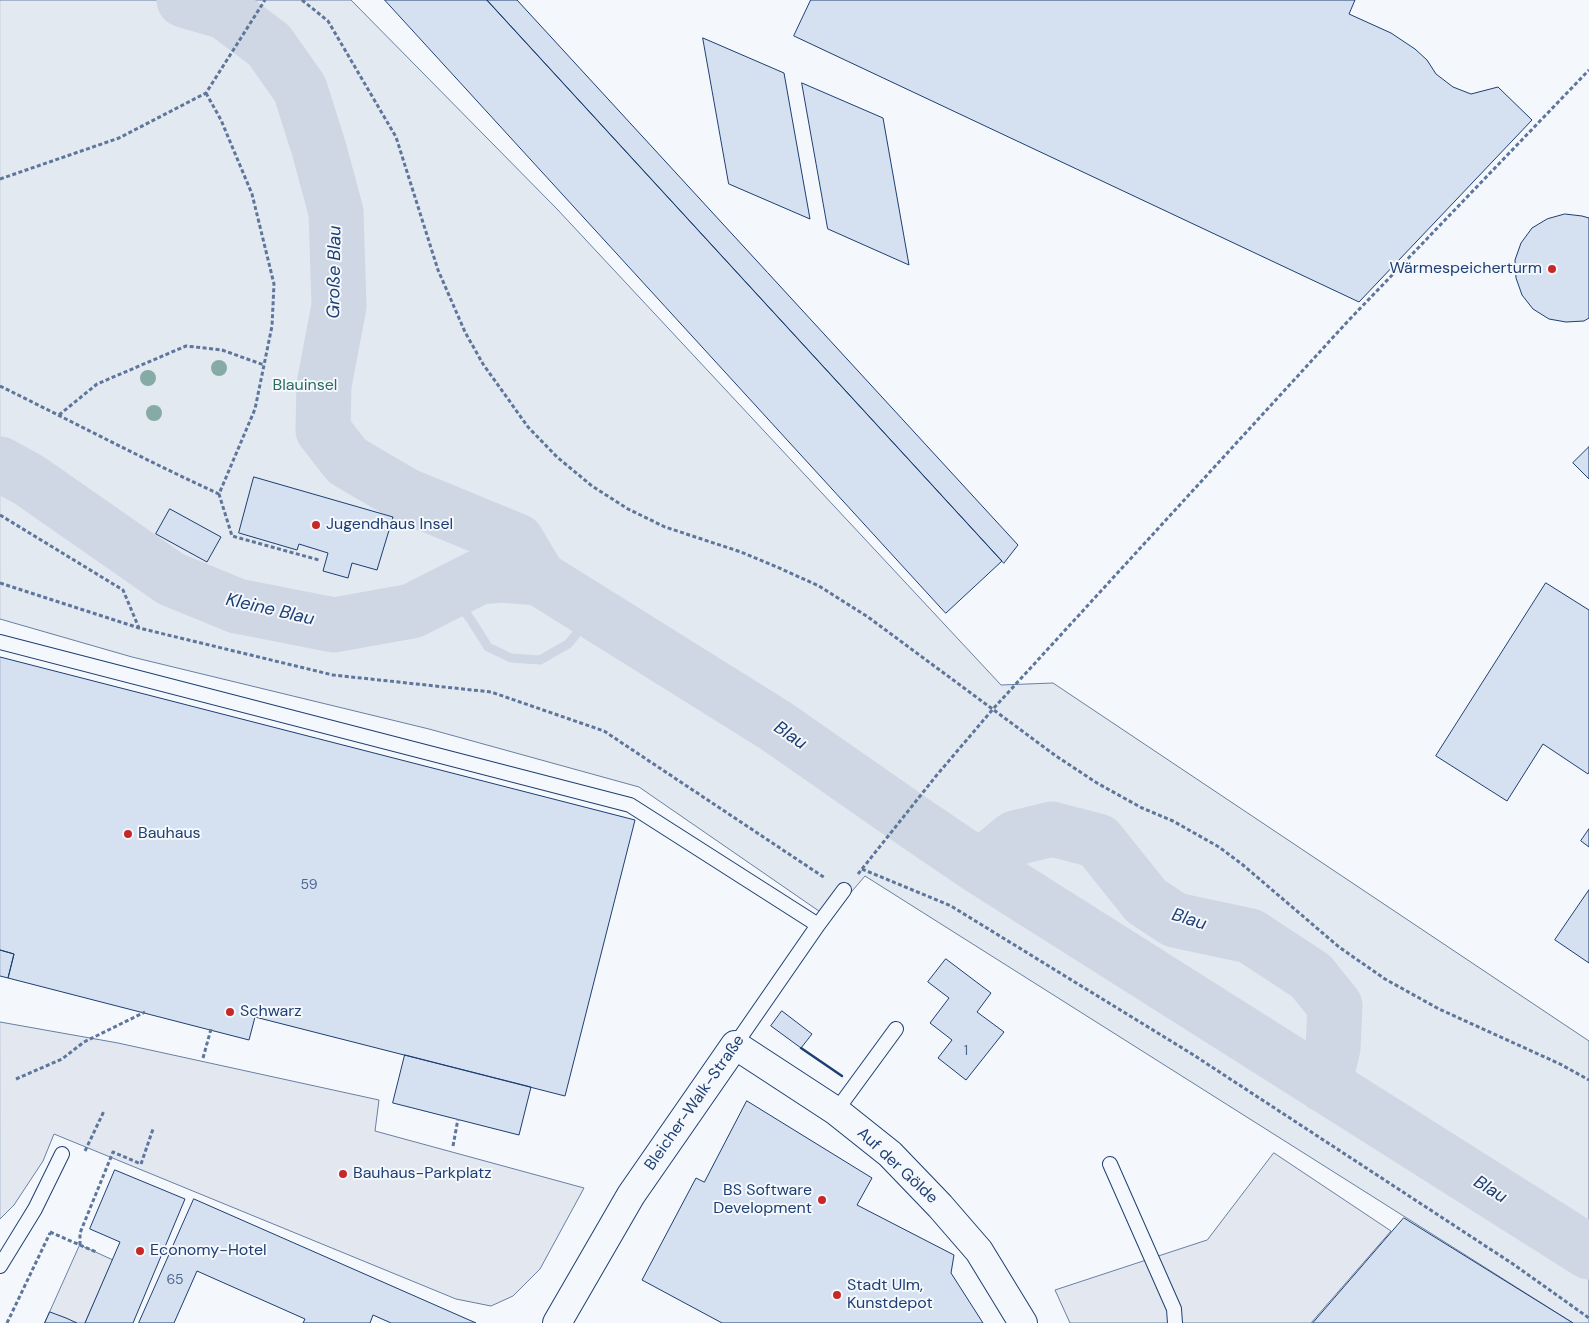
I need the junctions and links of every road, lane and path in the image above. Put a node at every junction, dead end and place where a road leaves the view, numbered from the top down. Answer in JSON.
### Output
{"nodes":[{"id":1,"x":265,"y":0,"type":"edge"},
{"id":2,"x":302,"y":0,"type":"edge"},
{"id":3,"x":1589,"y":70,"type":"edge"},
{"id":4,"x":206,"y":93,"type":"junction"},
{"id":5,"x":0,"y":179,"type":"edge"},
{"id":6,"x":264,"y":365,"type":"junction"},
{"id":7,"x":0,"y":386,"type":"edge"},
{"id":8,"x":59,"y":415,"type":"junction"},
{"id":9,"x":219,"y":494,"type":"junction"},
{"id":10,"x":0,"y":515,"type":"edge"},
{"id":11,"x":320,"y":560,"type":"dead end"},
{"id":12,"x":0,"y":583,"type":"edge"},
{"id":13,"x":139,"y":628,"type":"junction"},
{"id":14,"x":0,"y":642,"type":"edge"},
{"id":15,"x":992,"y":709,"type":"junction"},
{"id":16,"x":844,"y":890,"type":"joint"},
{"id":17,"x":818,"y":925,"type":"junction"},
{"id":18,"x":145,"y":1012,"type":"dead end"},
{"id":19,"x":211,"y":1029,"type":"dead end"},
{"id":20,"x":896,"y":1029,"type":"dead end"},
{"id":21,"x":735,"y":1045,"type":"junction"},
{"id":22,"x":203,"y":1058,"type":"dead end"},
{"id":23,"x":16,"y":1079,"type":"dead end"},
{"id":24,"x":1589,"y":1080,"type":"edge"},
{"id":25,"x":836,"y":1111,"type":"junction"},
{"id":26,"x":458,"y":1119,"type":"dead end"},
{"id":27,"x":153,"y":1129,"type":"dead end"},
{"id":28,"x":453,"y":1146,"type":"dead end"},
{"id":29,"x":62,"y":1154,"type":"dead end"},
{"id":30,"x":1110,"y":1164,"type":"dead end"},
{"id":31,"x":50,"y":1232,"type":"dead end"},
{"id":32,"x":80,"y":1245,"type":"junction"},
{"id":33,"x":96,"y":1252,"type":"dead end"},
{"id":34,"x":0,"y":1266,"type":"edge"},
{"id":35,"x":1589,"y":1318,"type":"edge"},
{"id":36,"x":557,"y":1323,"type":"edge"},
{"id":37,"x":1023,"y":1323,"type":"edge"},
{"id":38,"x":1175,"y":1323,"type":"edge"}],
"edges":[{"from":1,"to":4,"type":"path"},
{"from":2,"to":15,"type":"path"},
{"from":3,"to":15,"type":"path"},
{"from":4,"to":5,"type":"path"},
{"from":4,"to":6,"type":"path"},
{"from":6,"to":8,"type":"path"},
{"from":6,"to":9,"type":"path"},
{"from":7,"to":8,"type":"path"},
{"from":8,"to":9,"type":"path"},
{"from":9,"to":11,"type":"path"},
{"from":10,"to":13,"type":"path"},
{"from":12,"to":13,"type":"path"},
{"from":13,"to":16,"type":"path"},
{"from":14,"to":17,"type":"lane"},
{"from":15,"to":24,"type":"path"},
{"from":15,"to":35,"type":"path"},
{"from":16,"to":17,"type":"lane","name":"Bleicher-Walk-Straße"},
{"from":17,"to":21,"type":"lane","name":"Bleicher-Walk-Straße"},
{"from":18,"to":23,"type":"path"},
{"from":19,"to":22,"type":"path"},
{"from":20,"to":25,"type":"lane"},
{"from":21,"to":25,"type":"street","name":"Auf der Gölde"},
{"from":21,"to":36,"type":"street","name":"Bleicher-Walk-Straße"},
{"from":25,"to":37,"type":"street","name":"Auf der Gölde"},
{"from":26,"to":28,"type":"path"},
{"from":27,"to":32,"type":"path"},
{"from":29,"to":34,"type":"lane"},
{"from":30,"to":38,"type":"lane"},
{"from":31,"to":32,"type":"path"},
{"from":32,"to":33,"type":"path"}]}
